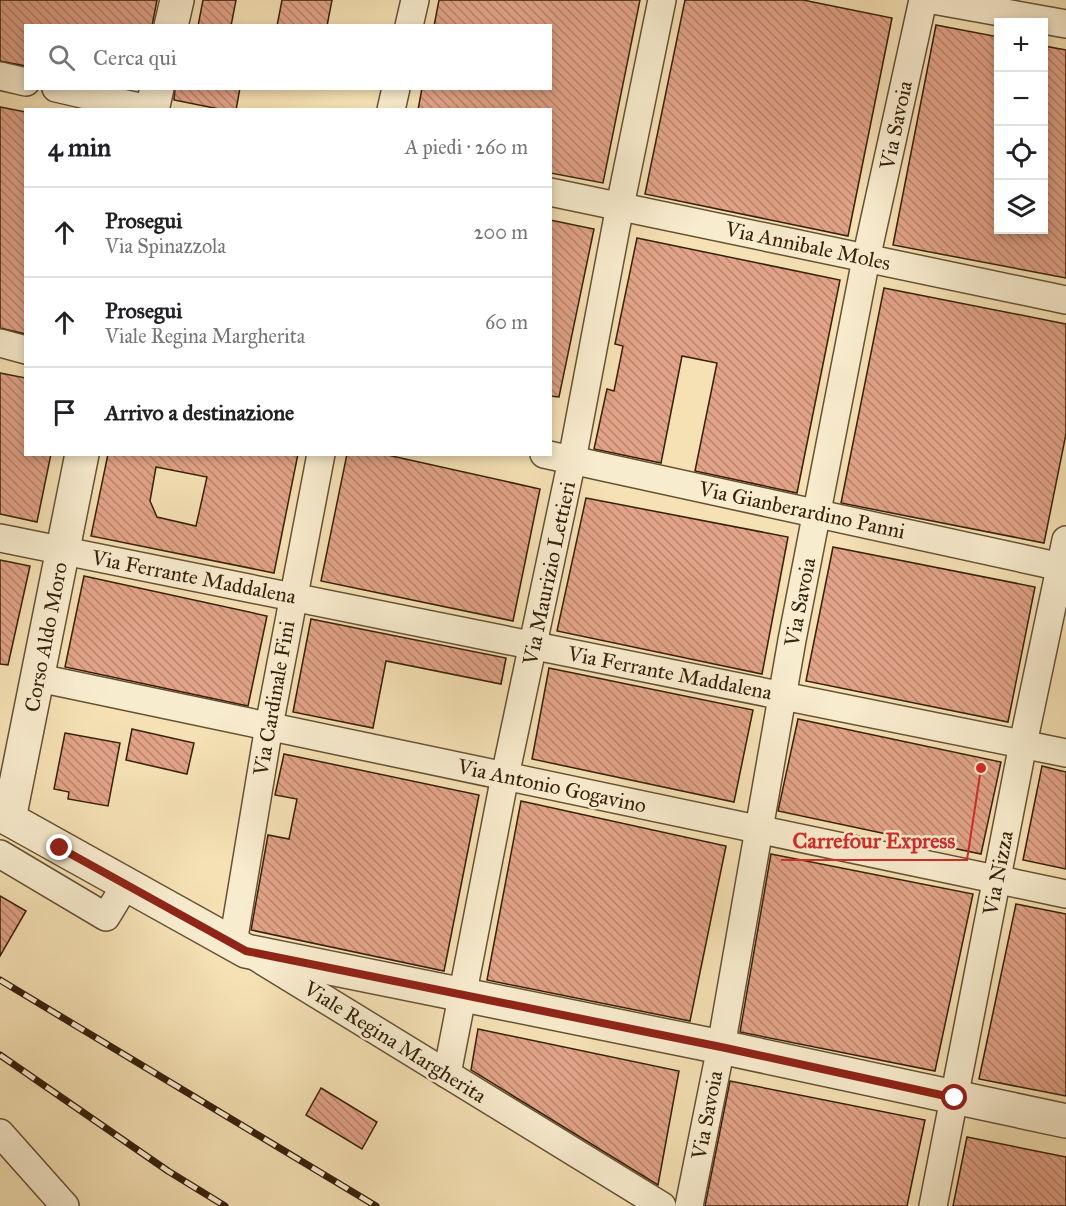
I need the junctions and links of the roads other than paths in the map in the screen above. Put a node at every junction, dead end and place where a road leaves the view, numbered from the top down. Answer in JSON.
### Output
{"nodes":[{"id":1,"x":177,"y":0,"type":"edge"},
{"id":2,"x":415,"y":0,"type":"edge"},
{"id":3,"x":662,"y":0,"type":"edge"},
{"id":4,"x":923,"y":0,"type":"edge"},
{"id":5,"x":933,"y":0,"type":"edge"},
{"id":6,"x":171,"y":24,"type":"edge"},
{"id":7,"x":409,"y":24,"type":"edge"},
{"id":8,"x":1066,"y":24,"type":"edge"},
{"id":9,"x":0,"y":76,"type":"edge"},
{"id":10,"x":24,"y":82,"type":"edge"},
{"id":11,"x":65,"y":90,"type":"edge"},
{"id":12,"x":157,"y":90,"type":"edge"},
{"id":13,"x":396,"y":90,"type":"edge"},
{"id":14,"x":143,"y":108,"type":"edge"},
{"id":15,"x":152,"y":108,"type":"edge"},
{"id":16,"x":391,"y":108,"type":"edge"},
{"id":17,"x":552,"y":192,"type":"edge"},
{"id":18,"x":620,"y":206,"type":"junction"},
{"id":19,"x":866,"y":259,"type":"junction"},
{"id":20,"x":1066,"y":300,"type":"edge"},
{"id":21,"x":0,"y":343,"type":"edge"},
{"id":22,"x":24,"y":349,"type":"edge"},
{"id":23,"x":82,"y":456,"type":"edge"},
{"id":24,"x":321,"y":456,"type":"edge"},
{"id":25,"x":552,"y":456,"type":"edge"},
{"id":26,"x":573,"y":460,"type":"junction"},
{"id":27,"x":819,"y":513,"type":"junction"},
{"id":28,"x":0,"y":538,"type":"edge"},
{"id":29,"x":1066,"y":540,"type":"edge"},
{"id":30,"x":63,"y":550,"type":"junction"},
{"id":31,"x":1063,"y":567,"type":"edge"},
{"id":32,"x":292,"y":597,"type":"junction"},
{"id":33,"x":533,"y":646,"type":"junction"},
{"id":34,"x":39,"y":678,"type":"junction"},
{"id":35,"x":783,"y":696,"type":"junction"},
{"id":36,"x":269,"y":726,"type":"junction"},
{"id":37,"x":1023,"y":744,"type":"junction"},
{"id":38,"x":1066,"y":753,"type":"edge"},
{"id":39,"x":505,"y":776,"type":"junction"},
{"id":40,"x":4,"y":816,"type":"edge"},
{"id":41,"x":759,"y":830,"type":"junction"},
{"id":42,"x":0,"y":854,"type":"edge"},
{"id":43,"x":996,"y":879,"type":"junction"},
{"id":44,"x":126,"y":884,"type":"junction"},
{"id":45,"x":1066,"y":894,"type":"edge"},
{"id":46,"x":240,"y":947,"type":"junction"},
{"id":47,"x":462,"y":994,"type":"junction"},
{"id":48,"x":721,"y":1047,"type":"junction"},
{"id":49,"x":447,"y":1074,"type":"junction"},
{"id":50,"x":955,"y":1098,"type":"junction"},
{"id":51,"x":1066,"y":1121,"type":"edge"},
{"id":52,"x":0,"y":1132,"type":"edge"},
{"id":53,"x":65,"y":1206,"type":"edge"},
{"id":54,"x":662,"y":1206,"type":"edge"},
{"id":55,"x":689,"y":1206,"type":"edge"},
{"id":56,"x":933,"y":1206,"type":"edge"}],
"edges":[{"from":1,"to":6,"type":"street"},
{"from":2,"to":7,"type":"street"},
{"from":3,"to":18,"type":"street","name":"Via Maurizio Lettieri"},
{"from":4,"to":19,"type":"street","name":"Via Savoia"},
{"from":5,"to":8,"type":"street"},
{"from":9,"to":10,"type":"street"},
{"from":11,"to":14,"type":"street"},
{"from":12,"to":15,"type":"street"},
{"from":13,"to":16,"type":"street"},
{"from":17,"to":18,"type":"street","name":"Via Annibale Moles"},
{"from":18,"to":19,"type":"street","name":"Via Annibale Moles"},
{"from":18,"to":26,"type":"street","name":"Via Maurizio Lettieri"},
{"from":19,"to":20,"type":"street","name":"Via Annibale Moles"},
{"from":19,"to":27,"type":"street","name":"Via Savoia"},
{"from":21,"to":22,"type":"street"},
{"from":23,"to":30,"type":"street","name":"Corso Aldo Moro"},
{"from":24,"to":32,"type":"street","name":"Via Cardinale Fini"},
{"from":25,"to":26,"type":"street","name":"Via Gianberardino Panni"},
{"from":26,"to":27,"type":"street","name":"Via Gianberardino Panni"},
{"from":26,"to":33,"type":"street","name":"Via Maurizio Lettieri"},
{"from":27,"to":31,"type":"street","name":"Via Gianberardino Panni"},
{"from":27,"to":35,"type":"street","name":"Via Savoia"},
{"from":28,"to":30,"type":"street","name":"Via Ferrante Maddalena"},
{"from":29,"to":31,"type":"street","name":"Via Nizza"},
{"from":30,"to":32,"type":"street","name":"Via Ferrante Maddalena"},
{"from":30,"to":34,"type":"street","name":"Corso Aldo Moro"},
{"from":31,"to":37,"type":"street","name":"Via Nizza"},
{"from":32,"to":33,"type":"street","name":"Via Ferrante Maddalena"},
{"from":32,"to":36,"type":"street","name":"Via Cardinale Fini"},
{"from":33,"to":35,"type":"street","name":"Via Ferrante Maddalena"},
{"from":33,"to":39,"type":"street","name":"Via Maurizio Lettieri"},
{"from":34,"to":36,"type":"street","name":"Via Antonio Gogavino"},
{"from":34,"to":40,"type":"street","name":"Corso Aldo Moro"},
{"from":35,"to":37,"type":"street","name":"Via Ferrante Maddalena"},
{"from":35,"to":41,"type":"street","name":"Via Savoia"},
{"from":36,"to":39,"type":"street","name":"Via Antonio Gogavino"},
{"from":36,"to":46,"type":"street","name":"Via Cardinale Fini"},
{"from":37,"to":38,"type":"street","name":"Via Ferrante Maddalena"},
{"from":37,"to":43,"type":"street","name":"Via Nizza"},
{"from":39,"to":41,"type":"street","name":"Via Antonio Gogavino"},
{"from":39,"to":47,"type":"street","name":"Via Maurizio Lettieri"},
{"from":40,"to":44,"type":"street","name":"Viale Regina Margherita"},
{"from":41,"to":43,"type":"street","name":"Via Antonio Gogavino"},
{"from":41,"to":48,"type":"street","name":"Via Savoia"},
{"from":42,"to":44,"type":"street"},
{"from":43,"to":45,"type":"street","name":"Via Antonio Gogavino"},
{"from":43,"to":50,"type":"street","name":"Via Nizza"},
{"from":44,"to":46,"type":"street","name":"Viale Regina Margherita"},
{"from":46,"to":47,"type":"street"},
{"from":46,"to":49,"type":"street","name":"Viale Regina Margherita"},
{"from":47,"to":48,"type":"street"},
{"from":47,"to":49,"type":"street","name":"Via Maurizio Lettieri"},
{"from":48,"to":50,"type":"street"},
{"from":48,"to":55,"type":"street","name":"Via Savoia"},
{"from":49,"to":54,"type":"street","name":"Viale Regina Margherita"},
{"from":50,"to":51,"type":"street"},
{"from":50,"to":56,"type":"street","name":"Via Nizza"},
{"from":52,"to":53,"type":"street"}]}
